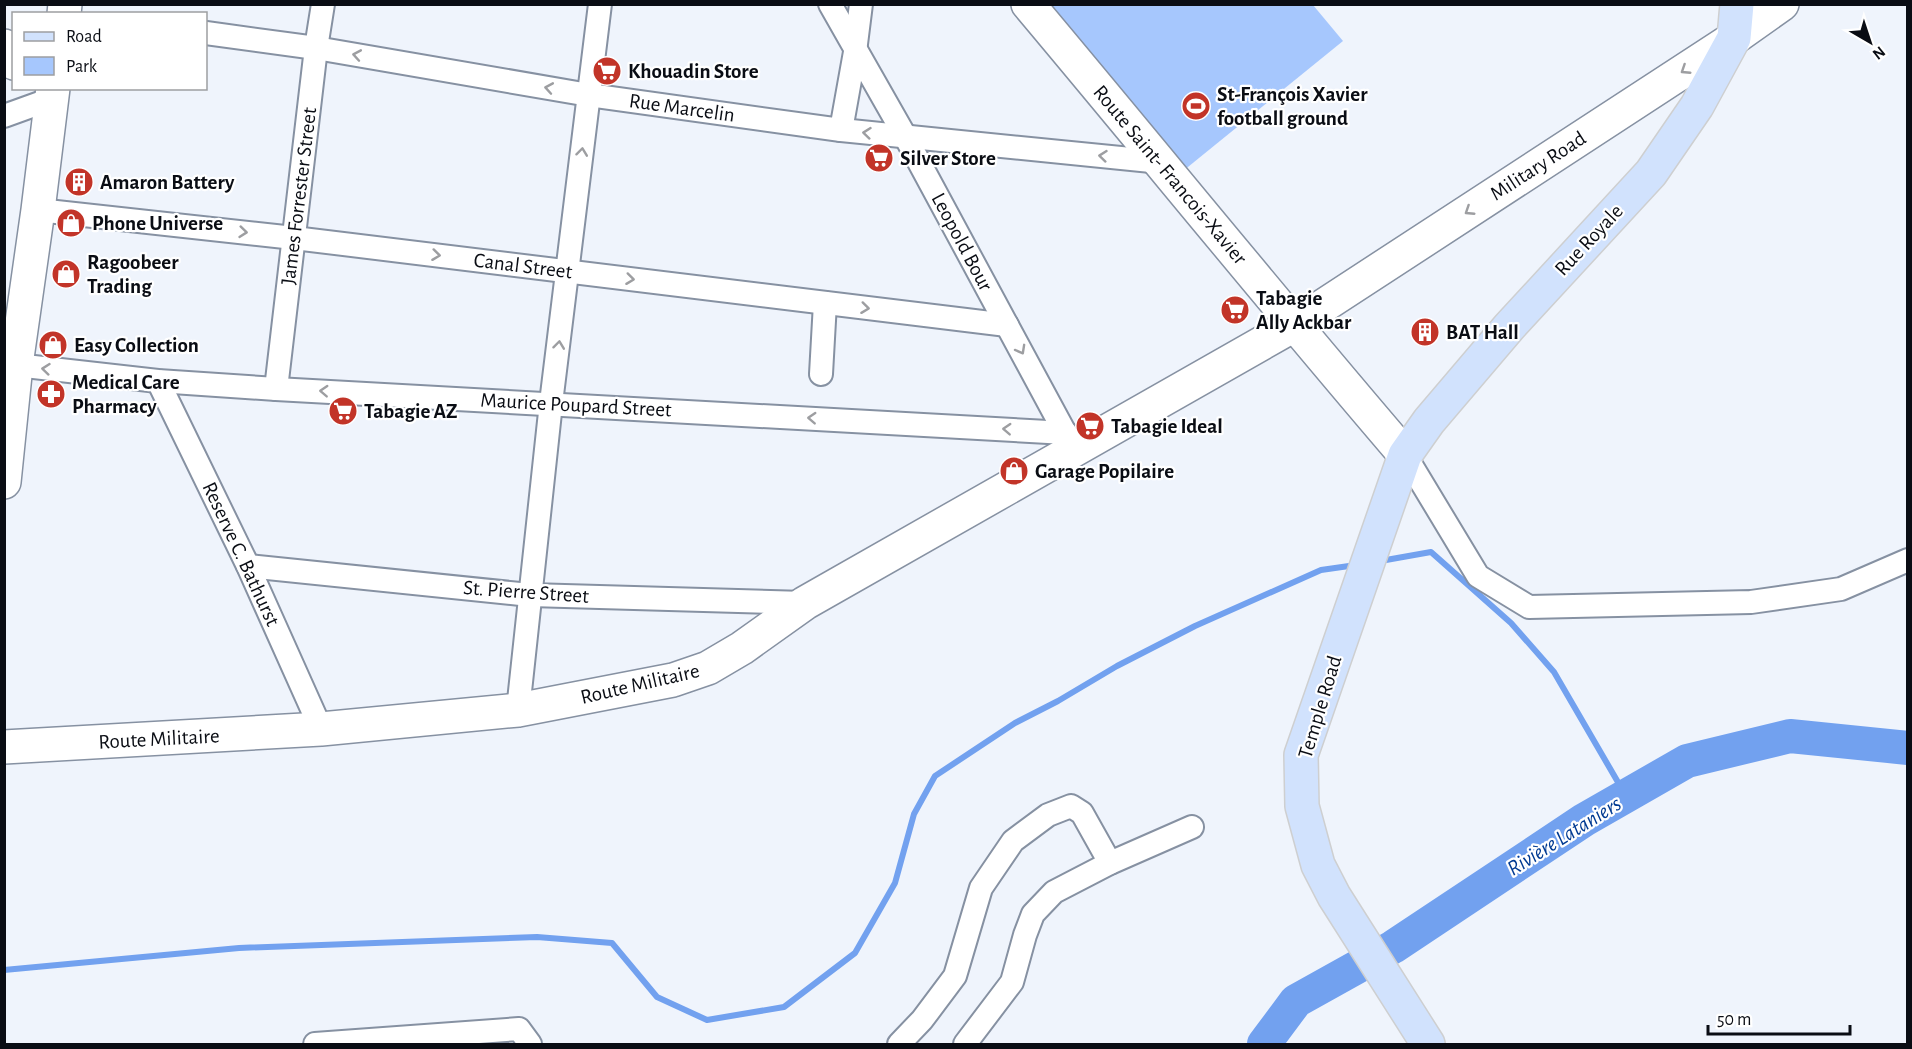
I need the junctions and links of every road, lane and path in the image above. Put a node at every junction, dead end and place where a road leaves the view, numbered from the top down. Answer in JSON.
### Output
{"nodes":[{"id":1,"x":323,"y":4,"type":"edge"},
{"id":2,"x":600,"y":4,"type":"edge"},
{"id":3,"x":830,"y":4,"type":"edge"},
{"id":4,"x":861,"y":4,"type":"edge"},
{"id":5,"x":1028,"y":4,"type":"edge"},
{"id":6,"x":1737,"y":4,"type":"edge"},
{"id":7,"x":1782,"y":4,"type":"edge"},
{"id":8,"x":207,"y":33,"type":"edge"},
{"id":9,"x":1734,"y":38,"type":"junction"},
{"id":10,"x":4,"y":46,"type":"edge"},
{"id":11,"x":316,"y":48,"type":"junction"},
{"id":12,"x":855,"y":52,"type":"junction"},
{"id":13,"x":12,"y":60,"type":"edge"},
{"id":14,"x":48,"y":92,"type":"edge"},
{"id":15,"x":589,"y":95,"type":"junction"},
{"id":16,"x":4,"y":116,"type":"edge"},
{"id":17,"x":841,"y":130,"type":"junction"},
{"id":18,"x":905,"y":136,"type":"junction"},
{"id":19,"x":1161,"y":162,"type":"junction"},
{"id":20,"x":38,"y":210,"type":"junction"},
{"id":21,"x":294,"y":238,"type":"junction"},
{"id":22,"x":568,"y":271,"type":"junction"},
{"id":23,"x":825,"y":303,"type":"junction"},
{"id":24,"x":1007,"y":325,"type":"junction"},
{"id":25,"x":1293,"y":325,"type":"junction"},
{"id":26,"x":16,"y":365,"type":"junction"},
{"id":27,"x":821,"y":374,"type":"dead end"},
{"id":28,"x":158,"y":381,"type":"junction"},
{"id":29,"x":276,"y":388,"type":"junction"},
{"id":30,"x":551,"y":403,"type":"junction"},
{"id":31,"x":1070,"y":441,"type":"junction"},
{"id":32,"x":1405,"y":455,"type":"junction"},
{"id":33,"x":5,"y":466,"type":"edge"},
{"id":34,"x":1908,"y":560,"type":"edge"},
{"id":35,"x":248,"y":566,"type":"junction"},
{"id":36,"x":530,"y":595,"type":"junction"},
{"id":37,"x":805,"y":603,"type":"junction"},
{"id":38,"x":518,"y":710,"type":"junction"},
{"id":39,"x":321,"y":729,"type":"junction"},
{"id":40,"x":4,"y":747,"type":"edge"},
{"id":41,"x":1192,"y":827,"type":"dead end"},
{"id":42,"x":1110,"y":863,"type":"junction"},
{"id":43,"x":315,"y":1044,"type":"edge"},
{"id":44,"x":530,"y":1044,"type":"edge"},
{"id":45,"x":899,"y":1044,"type":"edge"},
{"id":46,"x":965,"y":1044,"type":"edge"},
{"id":47,"x":1428,"y":1044,"type":"edge"}],
"edges":[{"from":1,"to":11,"type":"street","name":"James Forrester Street"},
{"from":2,"to":15,"type":"street"},
{"from":3,"to":12,"type":"street","name":"Leopold Bour"},
{"from":4,"to":12,"type":"street"},
{"from":5,"to":19,"type":"main road","name":"Route Saint- Francois-Xavier"},
{"from":6,"to":9,"type":"main road","name":"Rue Royale"},
{"from":7,"to":9,"type":"main road","name":"Military Road"},
{"from":8,"to":11,"type":"street","name":"Rue Marcelin"},
{"from":9,"to":25,"type":"main road","name":"Military Road","one_way":true},
{"from":9,"to":32,"type":"main road","name":"Rue Royale"},
{"from":10,"to":13,"type":"main road"},
{"from":15,"to":11,"type":"street","name":"Rue Marcelin","one_way":true},
{"from":11,"to":21,"type":"street","name":"James Forrester Street"},
{"from":12,"to":17,"type":"street"},
{"from":12,"to":18,"type":"street","name":"Leopold Bour"},
{"from":14,"to":16,"type":"street"},
{"from":14,"to":20,"type":"main road"},
{"from":15,"to":17,"type":"street","name":"Rue Marcelin"},
{"from":22,"to":15,"type":"street","one_way":true},
{"from":18,"to":17,"type":"street","name":"Rue Marcelin","one_way":true},
{"from":19,"to":18,"type":"street","name":"Rue Marcelin","one_way":true},
{"from":18,"to":24,"type":"street","name":"Leopold Bour"},
{"from":19,"to":25,"type":"main road","name":"Route Saint- Francois-Xavier"},
{"from":20,"to":21,"type":"street","name":"Canal Street","one_way":true},
{"from":20,"to":26,"type":"main road"},
{"from":21,"to":22,"type":"street","name":"Canal Street","one_way":true},
{"from":21,"to":29,"type":"street","name":"James Forrester Street"},
{"from":22,"to":23,"type":"street","name":"Canal Street","one_way":true},
{"from":30,"to":22,"type":"street","one_way":true},
{"from":23,"to":24,"type":"street","name":"Canal Street","one_way":true},
{"from":23,"to":27,"type":"street"},
{"from":24,"to":31,"type":"street","name":"Leopold Bour","one_way":true},
{"from":25,"to":31,"type":"main road","name":"Route Militaire"},
{"from":25,"to":32,"type":"main road","name":"Route Saint- Francois-Xavier"},
{"from":28,"to":26,"type":"street","name":"Maurice Poupard Street","one_way":true},
{"from":26,"to":33,"type":"main road"},
{"from":28,"to":29,"type":"street","name":"Maurice Poupard Street"},
{"from":28,"to":35,"type":"street","name":"Reserve C. Bathurst"},
{"from":30,"to":29,"type":"street","name":"Maurice Poupard Street","one_way":true},
{"from":31,"to":30,"type":"street","name":"Maurice Poupard Street","one_way":true},
{"from":30,"to":36,"type":"street"},
{"from":31,"to":37,"type":"main road","name":"Route Militaire"},
{"from":32,"to":34,"type":"street"},
{"from":32,"to":47,"type":"main road","name":"Temple Road"},
{"from":35,"to":36,"type":"street","name":"St. Pierre Street"},
{"from":35,"to":39,"type":"street","name":"Reserve C. Bathurst"},
{"from":36,"to":37,"type":"street","name":"St. Pierre Street"},
{"from":36,"to":38,"type":"street"},
{"from":37,"to":38,"type":"main road","name":"Route Militaire"},
{"from":38,"to":39,"type":"main road","name":"Route Militaire"},
{"from":39,"to":40,"type":"main road","name":"Route Militaire"},
{"from":41,"to":42,"type":"street"},
{"from":42,"to":45,"type":"street"},
{"from":42,"to":46,"type":"street"},
{"from":43,"to":44,"type":"street"}]}
